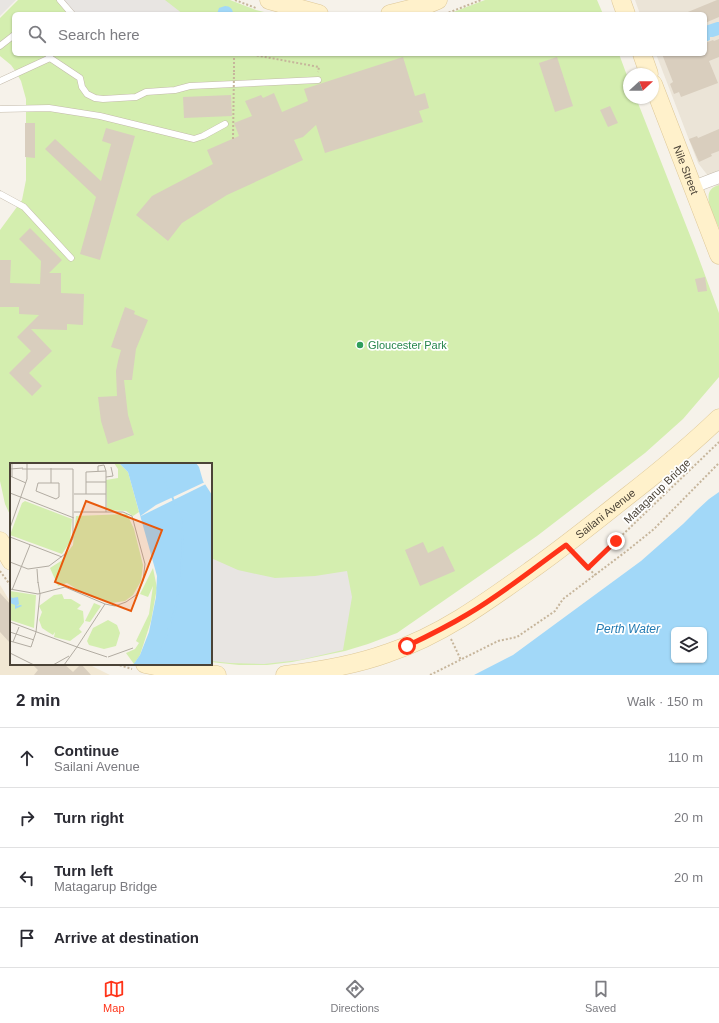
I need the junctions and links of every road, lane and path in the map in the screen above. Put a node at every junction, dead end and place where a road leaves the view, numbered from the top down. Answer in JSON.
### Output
{"nodes":[{"id":1,"x":60,"y":0,"type":"edge"},
{"id":2,"x":269,"y":0,"type":"edge"},
{"id":3,"x":438,"y":0,"type":"edge"},
{"id":4,"x":481,"y":0,"type":"edge"},
{"id":5,"x":621,"y":0,"type":"edge"},
{"id":6,"x":70,"y":12,"type":"edge"},
{"id":7,"x":311,"y":12,"type":"edge"},
{"id":8,"x":397,"y":12,"type":"edge"},
{"id":9,"x":449,"y":12,"type":"edge"},
{"id":10,"x":625,"y":12,"type":"edge"},
{"id":11,"x":12,"y":37,"type":"edge"},
{"id":12,"x":0,"y":46,"type":"edge"},
{"id":13,"x":49,"y":56,"type":"edge"},
{"id":14,"x":234,"y":56,"type":"edge"},
{"id":15,"x":261,"y":56,"type":"edge"},
{"id":16,"x":643,"y":56,"type":"edge"},
{"id":17,"x":319,"y":66,"type":"dead end"},
{"id":18,"x":647,"y":68,"type":"edge"},
{"id":19,"x":318,"y":80,"type":"dead end"},
{"id":20,"x":0,"y":81,"type":"edge"},
{"id":21,"x":659,"y":99,"type":"edge"},
{"id":22,"x":0,"y":109,"type":"edge"},
{"id":23,"x":225,"y":124,"type":"dead end"},
{"id":24,"x":233,"y":139,"type":"dead end"},
{"id":25,"x":719,"y":177,"type":"edge"},
{"id":26,"x":693,"y":187,"type":"junction"},
{"id":27,"x":0,"y":194,"type":"edge"},
{"id":28,"x":719,"y":255,"type":"edge"},
{"id":29,"x":71,"y":258,"type":"dead end"},
{"id":30,"x":719,"y":418,"type":"edge"},
{"id":31,"x":719,"y":442,"type":"edge"},
{"id":32,"x":719,"y":463,"type":"edge"},
{"id":33,"x":0,"y":541,"type":"edge"},
{"id":34,"x":566,"y":545,"type":"junction"},
{"id":35,"x":10,"y":559,"type":"edge"},
{"id":36,"x":588,"y":568,"type":"junction"},
{"id":37,"x":0,"y":571,"type":"edge"},
{"id":38,"x":595,"y":575,"type":"junction"},
{"id":39,"x":10,"y":585,"type":"edge"},
{"id":40,"x":450,"y":636,"type":"dead end"},
{"id":41,"x":461,"y":660,"type":"junction"},
{"id":42,"x":150,"y":665,"type":"edge"},
{"id":43,"x":217,"y":675,"type":"edge"},
{"id":44,"x":285,"y":675,"type":"edge"},
{"id":45,"x":430,"y":675,"type":"edge"}],
"edges":[{"from":1,"to":6,"type":"lane"},
{"from":2,"to":7,"type":"street"},
{"from":3,"to":8,"type":"street"},
{"from":4,"to":9,"type":"path"},
{"from":5,"to":10,"type":"street"},
{"from":11,"to":12,"type":"lane"},
{"from":13,"to":19,"type":"lane"},
{"from":13,"to":20,"type":"lane"},
{"from":14,"to":24,"type":"path","bridge":true},
{"from":15,"to":17,"type":"path"},
{"from":16,"to":18,"type":"street"},
{"from":21,"to":26,"type":"street","name":"Nile Street"},
{"from":22,"to":23,"type":"lane"},
{"from":25,"to":26,"type":"street"},
{"from":26,"to":28,"type":"street","name":"Nile Street"},
{"from":27,"to":29,"type":"lane"},
{"from":30,"to":34,"type":"street","name":"Sailani Avenue"},
{"from":31,"to":36,"type":"path","name":"Matagarup Bridge"},
{"from":32,"to":38,"type":"path"},
{"from":33,"to":35,"type":"street"},
{"from":34,"to":36,"type":"path"},
{"from":34,"to":44,"type":"street","name":"Sailani Avenue"},
{"from":36,"to":38,"type":"path"},
{"from":37,"to":39,"type":"path"},
{"from":38,"to":41,"type":"path"},
{"from":40,"to":41,"type":"path"},
{"from":41,"to":45,"type":"path"},
{"from":42,"to":43,"type":"street"}]}
